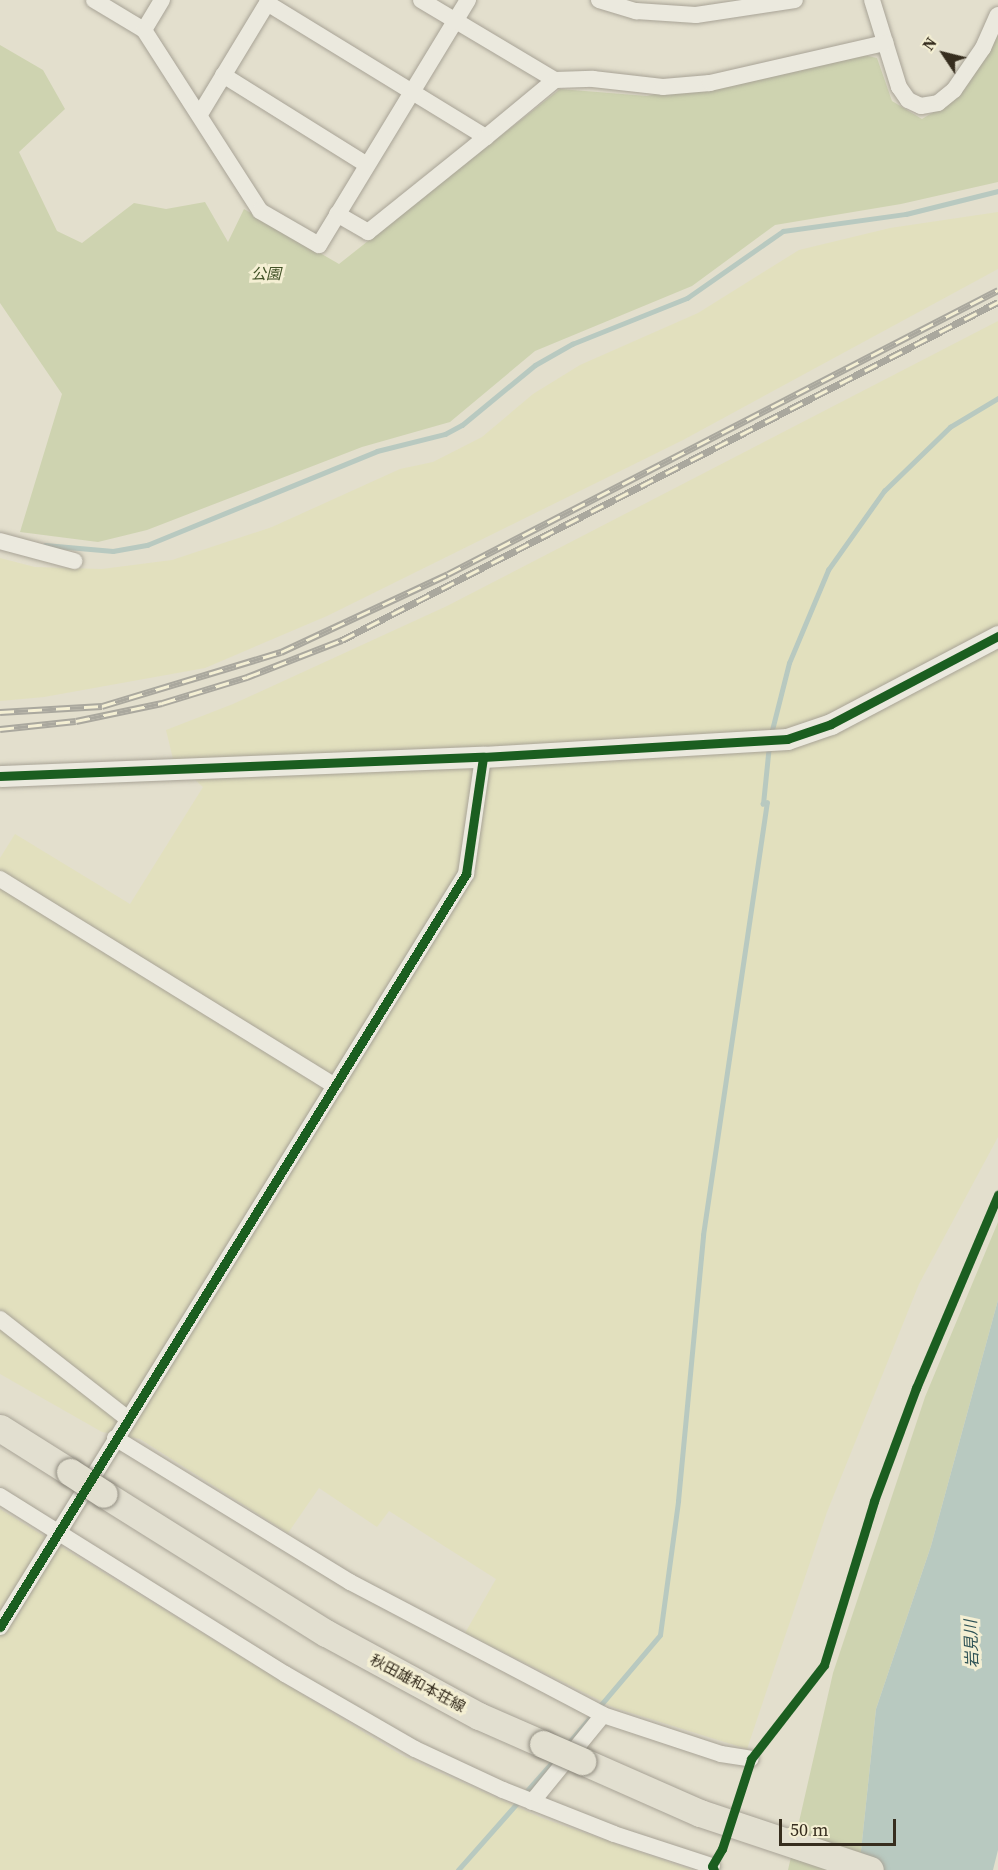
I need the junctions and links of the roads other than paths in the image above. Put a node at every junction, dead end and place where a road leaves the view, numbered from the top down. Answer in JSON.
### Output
{"nodes":[{"id":1,"x":94,"y":0,"type":"edge"},
{"id":2,"x":162,"y":0,"type":"edge"},
{"id":3,"x":421,"y":0,"type":"edge"},
{"id":4,"x":468,"y":0,"type":"edge"},
{"id":5,"x":599,"y":0,"type":"edge"},
{"id":6,"x":795,"y":0,"type":"edge"},
{"id":7,"x":872,"y":0,"type":"edge"},
{"id":8,"x":268,"y":2,"type":"edge"},
{"id":9,"x":765,"y":3,"type":"edge"},
{"id":10,"x":998,"y":15,"type":"edge"},
{"id":11,"x":455,"y":20,"type":"junction"},
{"id":12,"x":144,"y":30,"type":"junction"},
{"id":13,"x":885,"y":43,"type":"junction"},
{"id":14,"x":223,"y":75,"type":"junction"},
{"id":15,"x":555,"y":80,"type":"junction"},
{"id":16,"x":411,"y":93,"type":"junction"},
{"id":17,"x":200,"y":114,"type":"junction"},
{"id":18,"x":486,"y":137,"type":"junction"},
{"id":19,"x":367,"y":165,"type":"junction"},
{"id":20,"x":337,"y":214,"type":"junction"},
{"id":21,"x":0,"y":541,"type":"edge"},
{"id":22,"x":74,"y":561,"type":"dead end"},
{"id":23,"x":998,"y":636,"type":"edge"},
{"id":24,"x":483,"y":757,"type":"junction"},
{"id":25,"x":0,"y":776,"type":"edge"},
{"id":26,"x":0,"y":879,"type":"edge"},
{"id":27,"x":336,"y":1086,"type":"junction"},
{"id":28,"x":0,"y":1319,"type":"edge"},
{"id":29,"x":128,"y":1419,"type":"junction"},
{"id":30,"x":0,"y":1428,"type":"edge"},
{"id":31,"x":115,"y":1438,"type":"junction"},
{"id":32,"x":0,"y":1497,"type":"edge"},
{"id":33,"x":57,"y":1533,"type":"junction"},
{"id":34,"x":0,"y":1627,"type":"edge"},
{"id":35,"x":603,"y":1715,"type":"junction"},
{"id":36,"x":751,"y":1759,"type":"dead end"},
{"id":37,"x":524,"y":1799,"type":"junction"},
{"id":38,"x":712,"y":1866,"type":"dead end"},
{"id":39,"x":870,"y":1870,"type":"edge"}],
"edges":[{"from":1,"to":12,"type":"street"},
{"from":2,"to":12,"type":"street"},
{"from":3,"to":11,"type":"street"},
{"from":4,"to":11,"type":"street"},
{"from":5,"to":9,"type":"street"},
{"from":6,"to":9,"type":"street"},
{"from":7,"to":13,"type":"street"},
{"from":8,"to":14,"type":"street"},
{"from":8,"to":16,"type":"street"},
{"from":10,"to":13,"type":"street"},
{"from":11,"to":15,"type":"street"},
{"from":11,"to":16,"type":"street"},
{"from":12,"to":17,"type":"street"},
{"from":13,"to":15,"type":"street"},
{"from":14,"to":17,"type":"street"},
{"from":14,"to":19,"type":"street"},
{"from":15,"to":18,"type":"street"},
{"from":16,"to":18,"type":"street"},
{"from":16,"to":19,"type":"street"},
{"from":17,"to":20,"type":"street"},
{"from":18,"to":20,"type":"street"},
{"from":19,"to":20,"type":"street"},
{"from":21,"to":22,"type":"street"},
{"from":23,"to":24,"type":"street"},
{"from":24,"to":25,"type":"street"},
{"from":24,"to":27,"type":"street"},
{"from":26,"to":27,"type":"street"},
{"from":27,"to":29,"type":"street"},
{"from":28,"to":29,"type":"street"},
{"from":29,"to":31,"type":"street"},
{"from":30,"to":39,"type":"main road","name":"秋田雄和本荘線","bridge":true},
{"from":31,"to":33,"type":"street"},
{"from":31,"to":35,"type":"street"},
{"from":32,"to":33,"type":"street"},
{"from":33,"to":34,"type":"street"},
{"from":33,"to":37,"type":"street"},
{"from":35,"to":36,"type":"street"},
{"from":35,"to":37,"type":"street"},
{"from":37,"to":38,"type":"street"}]}
